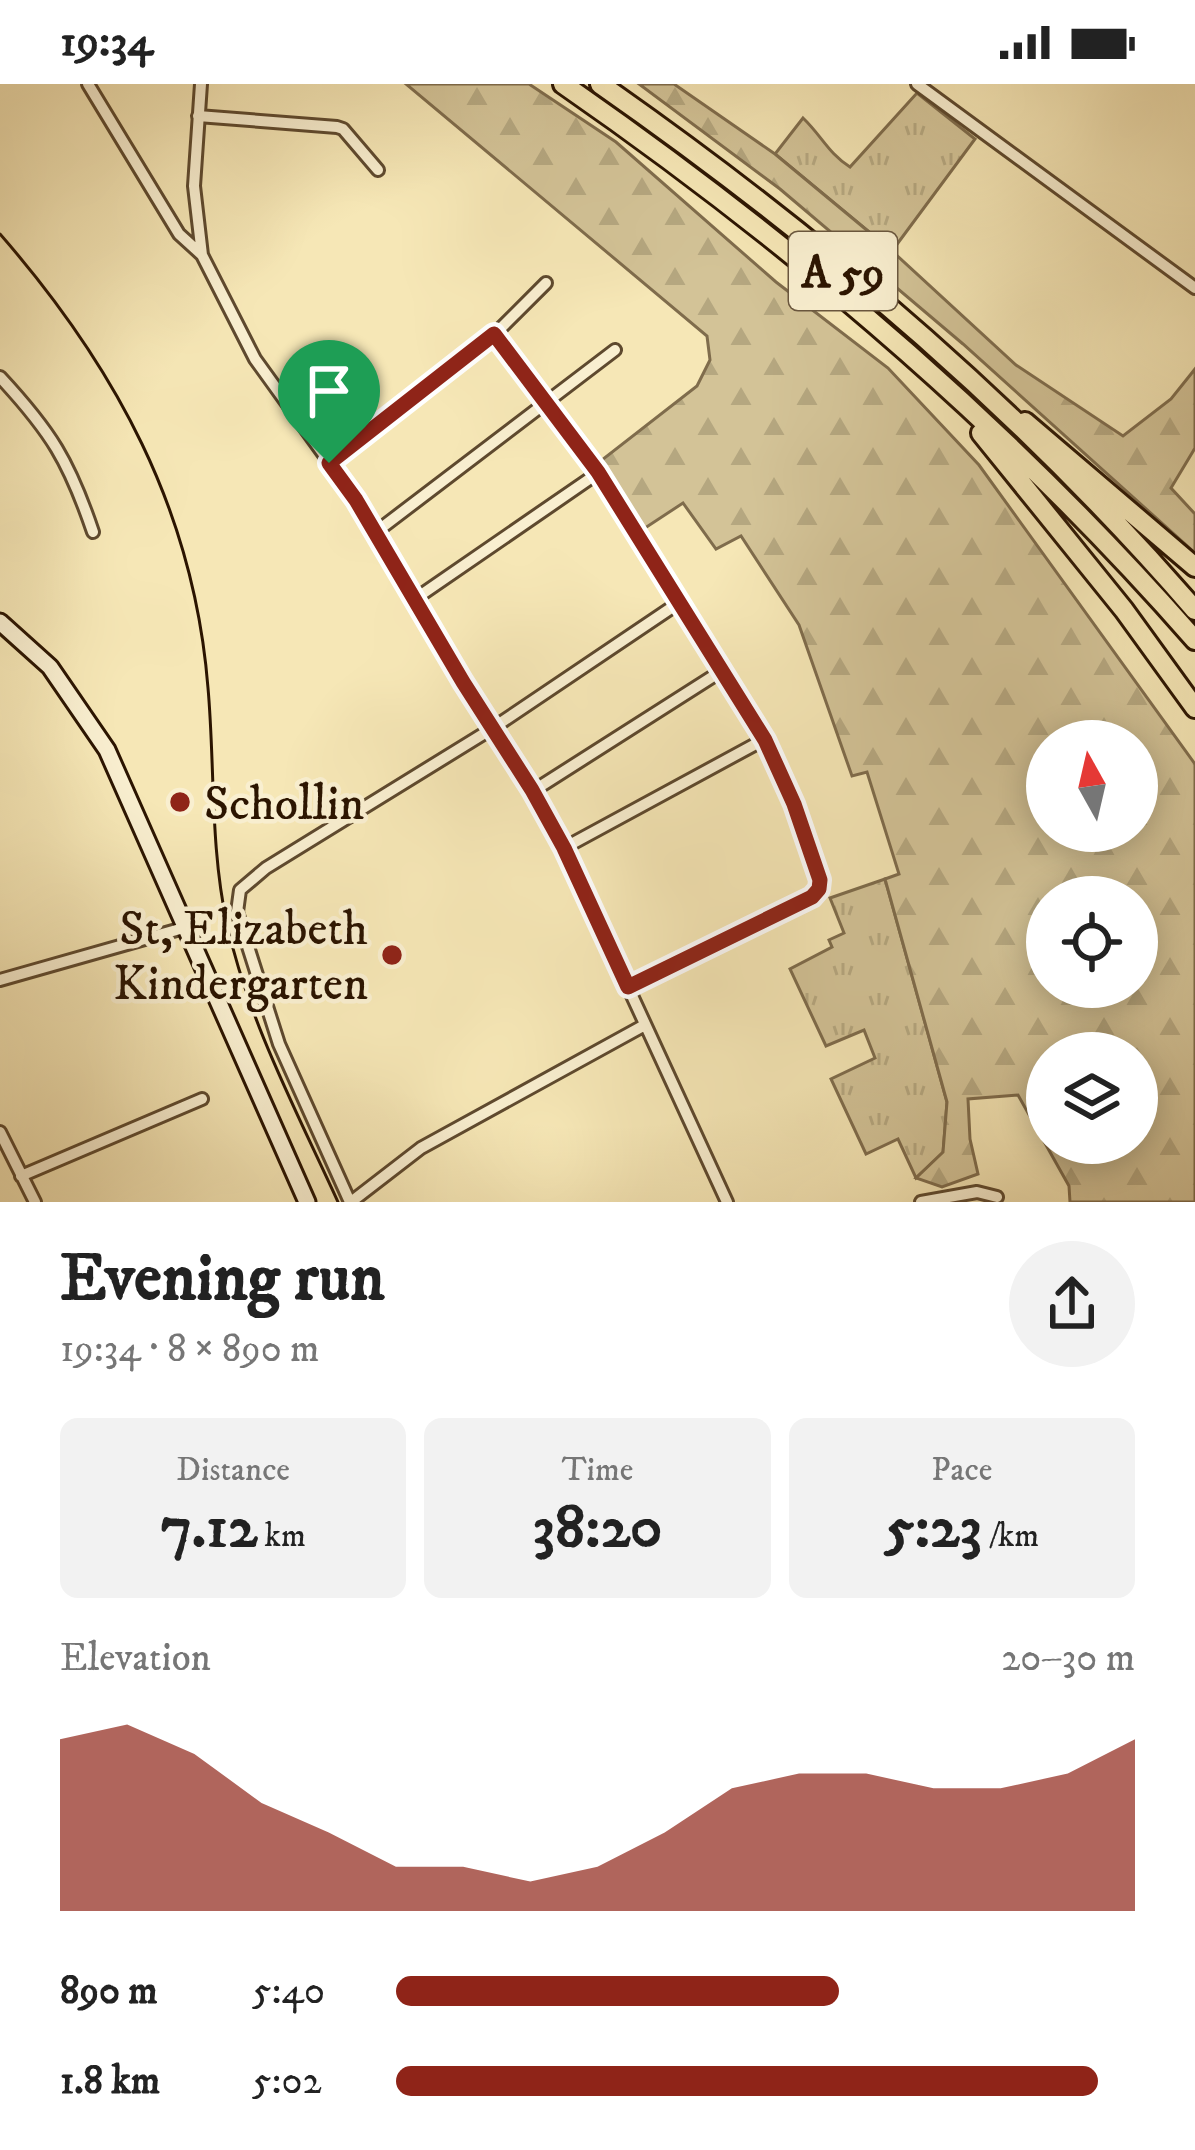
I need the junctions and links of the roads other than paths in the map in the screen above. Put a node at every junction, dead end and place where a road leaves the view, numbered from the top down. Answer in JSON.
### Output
{"nodes":[{"id":1,"x":88,"y":84,"type":"edge"},
{"id":2,"x":201,"y":84,"type":"edge"},
{"id":3,"x":563,"y":84,"type":"edge"},
{"id":4,"x":599,"y":84,"type":"edge"},
{"id":5,"x":917,"y":84,"type":"edge"},
{"id":6,"x":198,"y":116,"type":"junction"},
{"id":7,"x":378,"y":170,"type":"dead end"},
{"id":8,"x":202,"y":255,"type":"junction"},
{"id":9,"x":546,"y":284,"type":"dead end"},
{"id":10,"x":1195,"y":288,"type":"edge"},
{"id":11,"x":494,"y":334,"type":"junction"},
{"id":12,"x":615,"y":350,"type":"dead end"},
{"id":13,"x":0,"y":377,"type":"edge"},
{"id":14,"x":949,"y":391,"type":"junction"},
{"id":15,"x":980,"y":392,"type":"junction"},
{"id":16,"x":545,"y":402,"type":"junction"},
{"id":17,"x":329,"y":463,"type":"junction"},
{"id":18,"x":598,"y":472,"type":"junction"},
{"id":19,"x":93,"y":532,"type":"dead end"},
{"id":20,"x":376,"y":532,"type":"junction"},
{"id":21,"x":1195,"y":567,"type":"edge"},
{"id":22,"x":415,"y":599,"type":"junction"},
{"id":23,"x":680,"y":602,"type":"junction"},
{"id":24,"x":1195,"y":610,"type":"edge"},
{"id":25,"x":0,"y":622,"type":"edge"},
{"id":26,"x":1195,"y":640,"type":"edge"},
{"id":27,"x":723,"y":670,"type":"junction"},
{"id":28,"x":1195,"y":708,"type":"edge"},
{"id":29,"x":493,"y":728,"type":"junction"},
{"id":30,"x":765,"y":740,"type":"junction"},
{"id":31,"x":532,"y":790,"type":"junction"},
{"id":32,"x":564,"y":848,"type":"junction"},
{"id":33,"x":188,"y":927,"type":"junction"},
{"id":34,"x":0,"y":980,"type":"edge"},
{"id":35,"x":628,"y":987,"type":"junction"},
{"id":36,"x":643,"y":1027,"type":"junction"},
{"id":37,"x":202,"y":1099,"type":"dead end"},
{"id":38,"x":0,"y":1132,"type":"edge"},
{"id":39,"x":21,"y":1176,"type":"junction"},
{"id":40,"x":997,"y":1197,"type":"dead end"},
{"id":41,"x":35,"y":1202,"type":"edge"},
{"id":42,"x":307,"y":1202,"type":"edge"},
{"id":43,"x":350,"y":1202,"type":"edge"},
{"id":44,"x":727,"y":1202,"type":"edge"},
{"id":45,"x":921,"y":1202,"type":"edge"}],
"edges":[{"from":1,"to":8,"type":"street"},
{"from":2,"to":6,"type":"street"},
{"from":3,"to":14,"type":"highway","number":"A 59"},
{"from":4,"to":15,"type":"highway","number":"A 59"},
{"from":5,"to":10,"type":"street"},
{"from":6,"to":7,"type":"street"},
{"from":6,"to":8,"type":"street"},
{"from":8,"to":17,"type":"street"},
{"from":9,"to":11,"type":"street"},
{"from":11,"to":16,"type":"street"},
{"from":11,"to":17,"type":"street"},
{"from":12,"to":16,"type":"street"},
{"from":13,"to":19,"type":"street"},
{"from":14,"to":26,"type":"highway","number":"A 59"},
{"from":14,"to":28,"type":"highway"},
{"from":15,"to":21,"type":"highway"},
{"from":15,"to":24,"type":"highway","number":"A 59"},
{"from":16,"to":18,"type":"street"},
{"from":16,"to":20,"type":"street"},
{"from":17,"to":20,"type":"street"},
{"from":18,"to":22,"type":"street"},
{"from":18,"to":23,"type":"street"},
{"from":20,"to":22,"type":"street"},
{"from":22,"to":29,"type":"street"},
{"from":23,"to":27,"type":"street"},
{"from":23,"to":29,"type":"street"},
{"from":25,"to":33,"type":"main road"},
{"from":27,"to":30,"type":"street"},
{"from":27,"to":31,"type":"street"},
{"from":29,"to":31,"type":"street"},
{"from":29,"to":43,"type":"street"},
{"from":30,"to":32,"type":"street"},
{"from":30,"to":35,"type":"street"},
{"from":31,"to":32,"type":"street"},
{"from":32,"to":35,"type":"street"},
{"from":33,"to":34,"type":"street"},
{"from":33,"to":42,"type":"main road"},
{"from":35,"to":36,"type":"street"},
{"from":36,"to":43,"type":"street"},
{"from":36,"to":44,"type":"street"},
{"from":37,"to":39,"type":"street"},
{"from":38,"to":39,"type":"street"},
{"from":39,"to":41,"type":"street"},
{"from":40,"to":45,"type":"street"}]}
